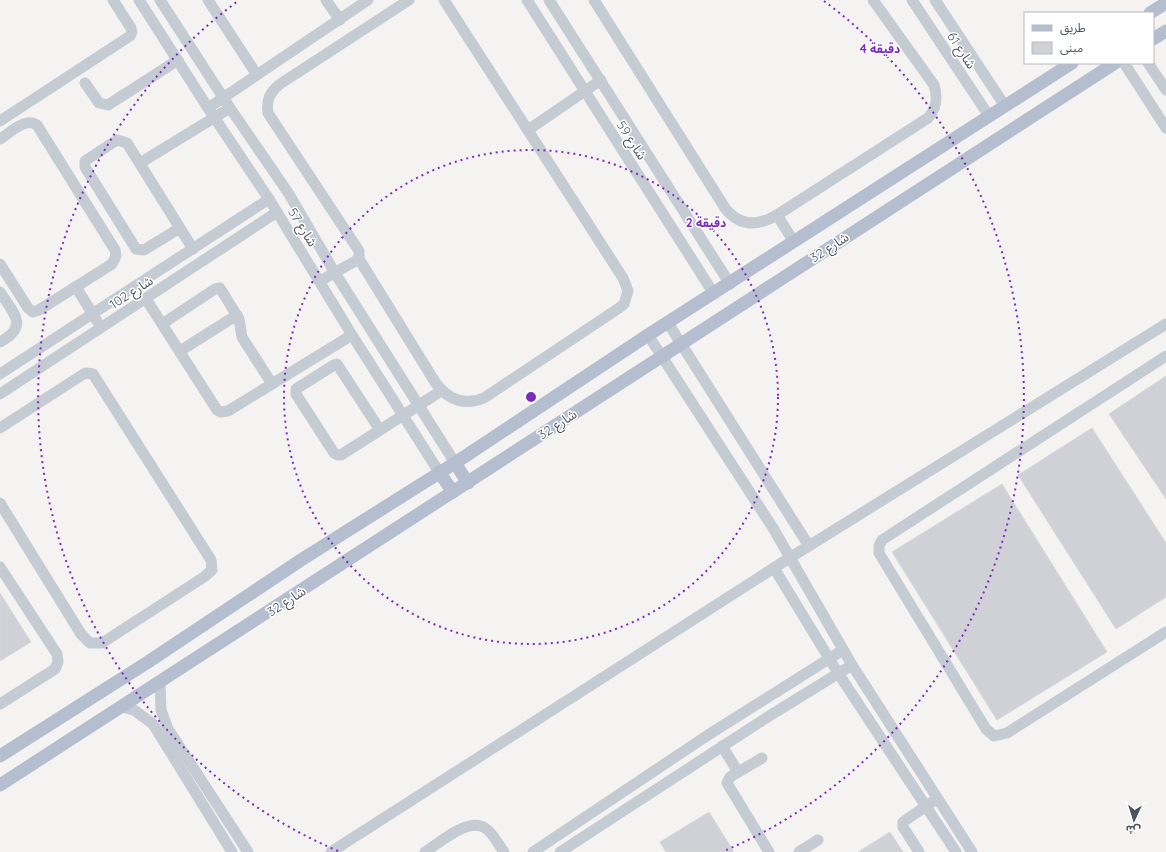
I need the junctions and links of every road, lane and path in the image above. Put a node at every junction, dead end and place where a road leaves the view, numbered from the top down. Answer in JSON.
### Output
{"nodes":[{"id":1,"x":112,"y":0,"type":"edge"},
{"id":2,"x":139,"y":0,"type":"edge"},
{"id":3,"x":160,"y":0,"type":"edge"},
{"id":4,"x":208,"y":0,"type":"edge"},
{"id":5,"x":326,"y":0,"type":"edge"},
{"id":6,"x":368,"y":0,"type":"edge"},
{"id":7,"x":409,"y":0,"type":"edge"},
{"id":8,"x":444,"y":0,"type":"edge"},
{"id":9,"x":527,"y":0,"type":"edge"},
{"id":10,"x":549,"y":0,"type":"edge"},
{"id":11,"x":594,"y":0,"type":"edge"},
{"id":12,"x":873,"y":0,"type":"edge"},
{"id":13,"x":912,"y":0,"type":"edge"},
{"id":14,"x":935,"y":0,"type":"edge"},
{"id":15,"x":1166,"y":3,"type":"edge"},
{"id":16,"x":1152,"y":12,"type":"edge"},
{"id":17,"x":340,"y":20,"type":"junction"},
{"id":18,"x":1166,"y":30,"type":"edge"},
{"id":19,"x":1154,"y":38,"type":"edge"},
{"id":20,"x":178,"y":60,"type":"junction"},
{"id":21,"x":1070,"y":64,"type":"edge"},
{"id":22,"x":1113,"y":64,"type":"edge"},
{"id":23,"x":1125,"y":64,"type":"edge"},
{"id":24,"x":1149,"y":64,"type":"edge"},
{"id":25,"x":257,"y":75,"type":"junction"},
{"id":26,"x":601,"y":80,"type":"junction"},
{"id":27,"x":85,"y":83,"type":"dead end"},
{"id":28,"x":1166,"y":90,"type":"edge"},
{"id":29,"x":584,"y":91,"type":"junction"},
{"id":30,"x":223,"y":97,"type":"junction"},
{"id":31,"x":1005,"y":106,"type":"junction"},
{"id":32,"x":208,"y":108,"type":"junction"},
{"id":33,"x":230,"y":108,"type":"junction"},
{"id":34,"x":989,"y":116,"type":"junction"},
{"id":35,"x":214,"y":118,"type":"junction"},
{"id":36,"x":0,"y":121,"type":"edge"},
{"id":37,"x":1017,"y":125,"type":"junction"},
{"id":38,"x":1166,"y":128,"type":"edge"},
{"id":39,"x":528,"y":130,"type":"junction"},
{"id":40,"x":1001,"y":135,"type":"junction"},
{"id":41,"x":0,"y":139,"type":"edge"},
{"id":42,"x":140,"y":163,"type":"junction"},
{"id":43,"x":269,"y":199,"type":"junction"},
{"id":44,"x":277,"y":212,"type":"junction"},
{"id":45,"x":777,"y":215,"type":"junction"},
{"id":46,"x":180,"y":228,"type":"junction"},
{"id":47,"x":794,"y":242,"type":"junction"},
{"id":48,"x":193,"y":249,"type":"junction"},
{"id":49,"x":359,"y":259,"type":"junction"},
{"id":50,"x":0,"y":264,"type":"edge"},
{"id":51,"x":335,"y":273,"type":"junction"},
{"id":52,"x":320,"y":281,"type":"junction"},
{"id":53,"x":730,"y":284,"type":"junction"},
{"id":54,"x":76,"y":287,"type":"junction"},
{"id":55,"x":0,"y":292,"type":"edge"},
{"id":56,"x":714,"y":294,"type":"junction"},
{"id":57,"x":146,"y":299,"type":"junction"},
{"id":58,"x":93,"y":315,"type":"junction"},
{"id":59,"x":237,"y":315,"type":"junction"},
{"id":60,"x":668,"y":323,"type":"junction"},
{"id":61,"x":162,"y":324,"type":"junction"},
{"id":62,"x":1166,"y":324,"type":"edge"},
{"id":63,"x":101,"y":328,"type":"junction"},
{"id":64,"x":352,"y":335,"type":"junction"},
{"id":65,"x":648,"y":335,"type":"junction"},
{"id":66,"x":0,"y":342,"type":"edge"},
{"id":67,"x":681,"y":343,"type":"junction"},
{"id":68,"x":180,"y":351,"type":"junction"},
{"id":69,"x":661,"y":356,"type":"junction"},
{"id":70,"x":1166,"y":356,"type":"edge"},
{"id":71,"x":0,"y":374,"type":"edge"},
{"id":72,"x":272,"y":384,"type":"junction"},
{"id":73,"x":441,"y":391,"type":"junction"},
{"id":74,"x":0,"y":394,"type":"edge"},
{"id":75,"x":419,"y":405,"type":"junction"},
{"id":76,"x":404,"y":414,"type":"junction"},
{"id":77,"x":0,"y":428,"type":"edge"},
{"id":78,"x":380,"y":430,"type":"junction"},
{"id":79,"x":455,"y":463,"type":"junction"},
{"id":80,"x":440,"y":472,"type":"junction"},
{"id":81,"x":468,"y":483,"type":"junction"},
{"id":82,"x":452,"y":492,"type":"junction"},
{"id":83,"x":0,"y":503,"type":"edge"},
{"id":84,"x":809,"y":546,"type":"junction"},
{"id":85,"x":791,"y":558,"type":"junction"},
{"id":86,"x":0,"y":567,"type":"edge"},
{"id":87,"x":774,"y":568,"type":"junction"},
{"id":88,"x":1166,"y":632,"type":"edge"},
{"id":89,"x":843,"y":650,"type":"junction"},
{"id":90,"x":830,"y":658,"type":"junction"},
{"id":91,"x":852,"y":665,"type":"junction"},
{"id":92,"x":838,"y":673,"type":"junction"},
{"id":93,"x":160,"y":683,"type":"junction"},
{"id":94,"x":0,"y":704,"type":"edge"},
{"id":95,"x":757,"y":704,"type":"junction"},
{"id":96,"x":121,"y":707,"type":"junction"},
{"id":97,"x":766,"y":718,"type":"junction"},
{"id":98,"x":722,"y":746,"type":"junction"},
{"id":99,"x":0,"y":756,"type":"edge"},
{"id":100,"x":762,"y":758,"type":"dead end"},
{"id":101,"x":738,"y":772,"type":"junction"},
{"id":102,"x":0,"y":785,"type":"edge"},
{"id":103,"x":938,"y":798,"type":"junction"},
{"id":104,"x":926,"y":806,"type":"junction"},
{"id":105,"x":818,"y":840,"type":"dead end"},
{"id":106,"x":538,"y":851,"type":"edge"},
{"id":107,"x":232,"y":852,"type":"edge"},
{"id":108,"x":248,"y":852,"type":"edge"},
{"id":109,"x":331,"y":852,"type":"edge"},
{"id":110,"x":425,"y":852,"type":"edge"},
{"id":111,"x":504,"y":852,"type":"edge"},
{"id":112,"x":560,"y":852,"type":"edge"},
{"id":113,"x":769,"y":852,"type":"edge"},
{"id":114,"x":799,"y":852,"type":"edge"},
{"id":115,"x":919,"y":852,"type":"edge"},
{"id":116,"x":956,"y":852,"type":"edge"},
{"id":117,"x":972,"y":852,"type":"edge"}],
"edges":[{"from":1,"to":36,"type":"street"},
{"from":2,"to":20,"type":"street","name":"شارع 57"},
{"from":3,"to":30,"type":"street","name":"شارع 57"},
{"from":4,"to":25,"type":"street"},
{"from":5,"to":17,"type":"street"},
{"from":6,"to":17,"type":"street"},
{"from":7,"to":49,"type":"street"},
{"from":8,"to":39,"type":"street"},
{"from":9,"to":29,"type":"street","name":"شارع 59"},
{"from":10,"to":26,"type":"street","name":"شارع 59"},
{"from":11,"to":45,"type":"street"},
{"from":12,"to":45,"type":"street"},
{"from":13,"to":34,"type":"street","name":"شارع 61"},
{"from":14,"to":31,"type":"street","name":"شارع 61"},
{"from":15,"to":16,"type":"main road"},
{"from":17,"to":25,"type":"street"},
{"from":18,"to":19,"type":"main road"},
{"from":20,"to":27,"type":"street"},
{"from":20,"to":32,"type":"street","name":"شارع 57"},
{"from":21,"to":31,"type":"main road","name":"شارع 32"},
{"from":22,"to":37,"type":"main road","name":"شارع 32"},
{"from":23,"to":38,"type":"street"},
{"from":24,"to":28,"type":"street"},
{"from":25,"to":30,"type":"street"},
{"from":26,"to":29,"type":"street"},
{"from":26,"to":53,"type":"street","name":"شارع 59"},
{"from":29,"to":39,"type":"street"},
{"from":29,"to":56,"type":"street","name":"شارع 59"},
{"from":30,"to":32,"type":"street"},
{"from":30,"to":33,"type":"street","name":"شارع 57"},
{"from":31,"to":34,"type":"main road","name":"شارع 32"},
{"from":31,"to":37,"type":"main road"},
{"from":32,"to":35,"type":"street","name":"شارع 57"},
{"from":33,"to":35,"type":"street"},
{"from":33,"to":51,"type":"street","name":"شارع 57"},
{"from":34,"to":40,"type":"main road"},
{"from":34,"to":47,"type":"main road","name":"شارع 32"},
{"from":35,"to":42,"type":"street"},
{"from":35,"to":43,"type":"street","name":"شارع 57"},
{"from":37,"to":40,"type":"main road","name":"شارع 32"},
{"from":39,"to":73,"type":"street"},
{"from":40,"to":67,"type":"main road","name":"شارع 32"},
{"from":41,"to":54,"type":"street"},
{"from":42,"to":46,"type":"street"},
{"from":42,"to":46,"type":"street"},
{"from":43,"to":44,"type":"street","name":"شارع 57"},
{"from":43,"to":48,"type":"street","name":"شارع 102"},
{"from":44,"to":52,"type":"street","name":"شارع 57"},
{"from":44,"to":57,"type":"street","name":"شارع 102"},
{"from":45,"to":47,"type":"street"},
{"from":46,"to":48,"type":"street"},
{"from":47,"to":53,"type":"main road","name":"شارع 32"},
{"from":48,"to":58,"type":"street","name":"شارع 102"},
{"from":49,"to":51,"type":"street"},
{"from":49,"to":73,"type":"street"},
{"from":50,"to":54,"type":"street"},
{"from":51,"to":52,"type":"street"},
{"from":51,"to":75,"type":"street","name":"شارع 57"},
{"from":52,"to":64,"type":"street","name":"شارع 57"},
{"from":53,"to":56,"type":"main road","name":"شارع 32"},
{"from":54,"to":58,"type":"street"},
{"from":55,"to":66,"type":"street"},
{"from":56,"to":60,"type":"main road","name":"شارع 32"},
{"from":57,"to":61,"type":"street"},
{"from":57,"to":63,"type":"street","name":"شارع 102"},
{"from":58,"to":63,"type":"street"},
{"from":58,"to":71,"type":"street","name":"شارع 102"},
{"from":59,"to":61,"type":"street"},
{"from":59,"to":68,"type":"street"},
{"from":59,"to":72,"type":"street"},
{"from":60,"to":65,"type":"main road","name":"شارع 32"},
{"from":60,"to":67,"type":"street"},
{"from":61,"to":68,"type":"street"},
{"from":62,"to":84,"type":"street"},
{"from":63,"to":74,"type":"street","name":"شارع 102"},
{"from":64,"to":72,"type":"street"},
{"from":64,"to":76,"type":"street","name":"شارع 57"},
{"from":65,"to":69,"type":"street"},
{"from":65,"to":79,"type":"main road","name":"شارع 32"},
{"from":67,"to":69,"type":"main road","name":"شارع 32"},
{"from":67,"to":84,"type":"street"},
{"from":68,"to":72,"type":"street"},
{"from":69,"to":81,"type":"main road","name":"شارع 32"},
{"from":69,"to":85,"type":"street"},
{"from":70,"to":88,"type":"street"},
{"from":73,"to":75,"type":"street"},
{"from":75,"to":76,"type":"street"},
{"from":75,"to":79,"type":"street","name":"شارع 57"},
{"from":76,"to":78,"type":"street"},
{"from":76,"to":80,"type":"street","name":"شارع 57"},
{"from":77,"to":83,"type":"street"},
{"from":78,"to":78,"type":"street"},
{"from":79,"to":80,"type":"main road","name":"شارع 32"},
{"from":79,"to":81,"type":"main road"},
{"from":80,"to":82,"type":"main road"},
{"from":80,"to":99,"type":"main road","name":"شارع 32"},
{"from":81,"to":82,"type":"main road","name":"شارع 32"},
{"from":82,"to":93,"type":"main road","name":"شارع 32"},
{"from":84,"to":85,"type":"street"},
{"from":85,"to":87,"type":"street"},
{"from":85,"to":89,"type":"street"},
{"from":86,"to":94,"type":"street"},
{"from":87,"to":90,"type":"street"},
{"from":87,"to":109,"type":"street"},
{"from":89,"to":90,"type":"street"},
{"from":89,"to":91,"type":"street"},
{"from":90,"to":92,"type":"street"},
{"from":90,"to":95,"type":"street"},
{"from":91,"to":92,"type":"street"},
{"from":91,"to":103,"type":"street"},
{"from":92,"to":97,"type":"street"},
{"from":92,"to":104,"type":"street"},
{"from":93,"to":96,"type":"main road","name":"شارع 32"},
{"from":93,"to":108,"type":"street"},
{"from":95,"to":97,"type":"street"},
{"from":95,"to":106,"type":"street"},
{"from":96,"to":102,"type":"main road","name":"شارع 32"},
{"from":96,"to":107,"type":"street"},
{"from":97,"to":98,"type":"street"},
{"from":98,"to":101,"type":"street"},
{"from":98,"to":112,"type":"street"},
{"from":100,"to":101,"type":"street"},
{"from":101,"to":113,"type":"street"},
{"from":103,"to":104,"type":"street"},
{"from":103,"to":117,"type":"street"},
{"from":104,"to":115,"type":"street"},
{"from":104,"to":116,"type":"street"},
{"from":105,"to":114,"type":"street"},
{"from":110,"to":111,"type":"street"}]}
